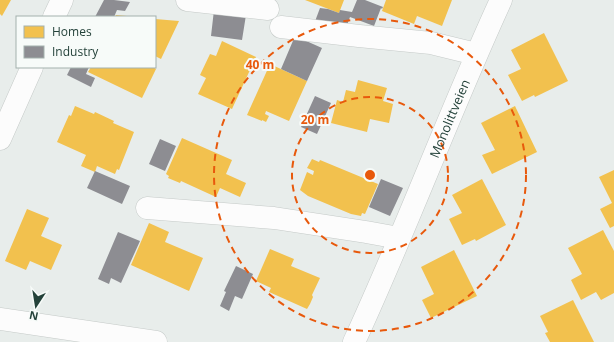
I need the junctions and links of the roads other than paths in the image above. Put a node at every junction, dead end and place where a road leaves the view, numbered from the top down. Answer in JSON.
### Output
{"nodes":[{"id":1,"x":62,"y":0,"type":"edge"},
{"id":2,"x":187,"y":0,"type":"edge"},
{"id":3,"x":500,"y":0,"type":"edge"},
{"id":4,"x":54,"y":16,"type":"edge"},
{"id":5,"x":476,"y":54,"type":"junction"},
{"id":6,"x":32,"y":68,"type":"edge"},
{"id":7,"x":0,"y":139,"type":"edge"},
{"id":8,"x":147,"y":208,"type":"dead end"},
{"id":9,"x":399,"y":238,"type":"junction"},
{"id":10,"x":0,"y":320,"type":"edge"},
{"id":11,"x":36,"y":333,"type":"edge"},
{"id":12,"x":156,"y":342,"type":"edge"},
{"id":13,"x":354,"y":342,"type":"edge"}],
"edges":[{"from":1,"to":4,"type":"street"},
{"from":2,"to":5,"type":"street"},
{"from":3,"to":5,"type":"street","name":"Monolittveien"},
{"from":5,"to":9,"type":"street","name":"Monolittveien"},
{"from":6,"to":7,"type":"street"},
{"from":8,"to":9,"type":"street"},
{"from":9,"to":13,"type":"street","name":"Monolittveien"},
{"from":10,"to":11,"type":"street"},
{"from":11,"to":12,"type":"street"}]}
